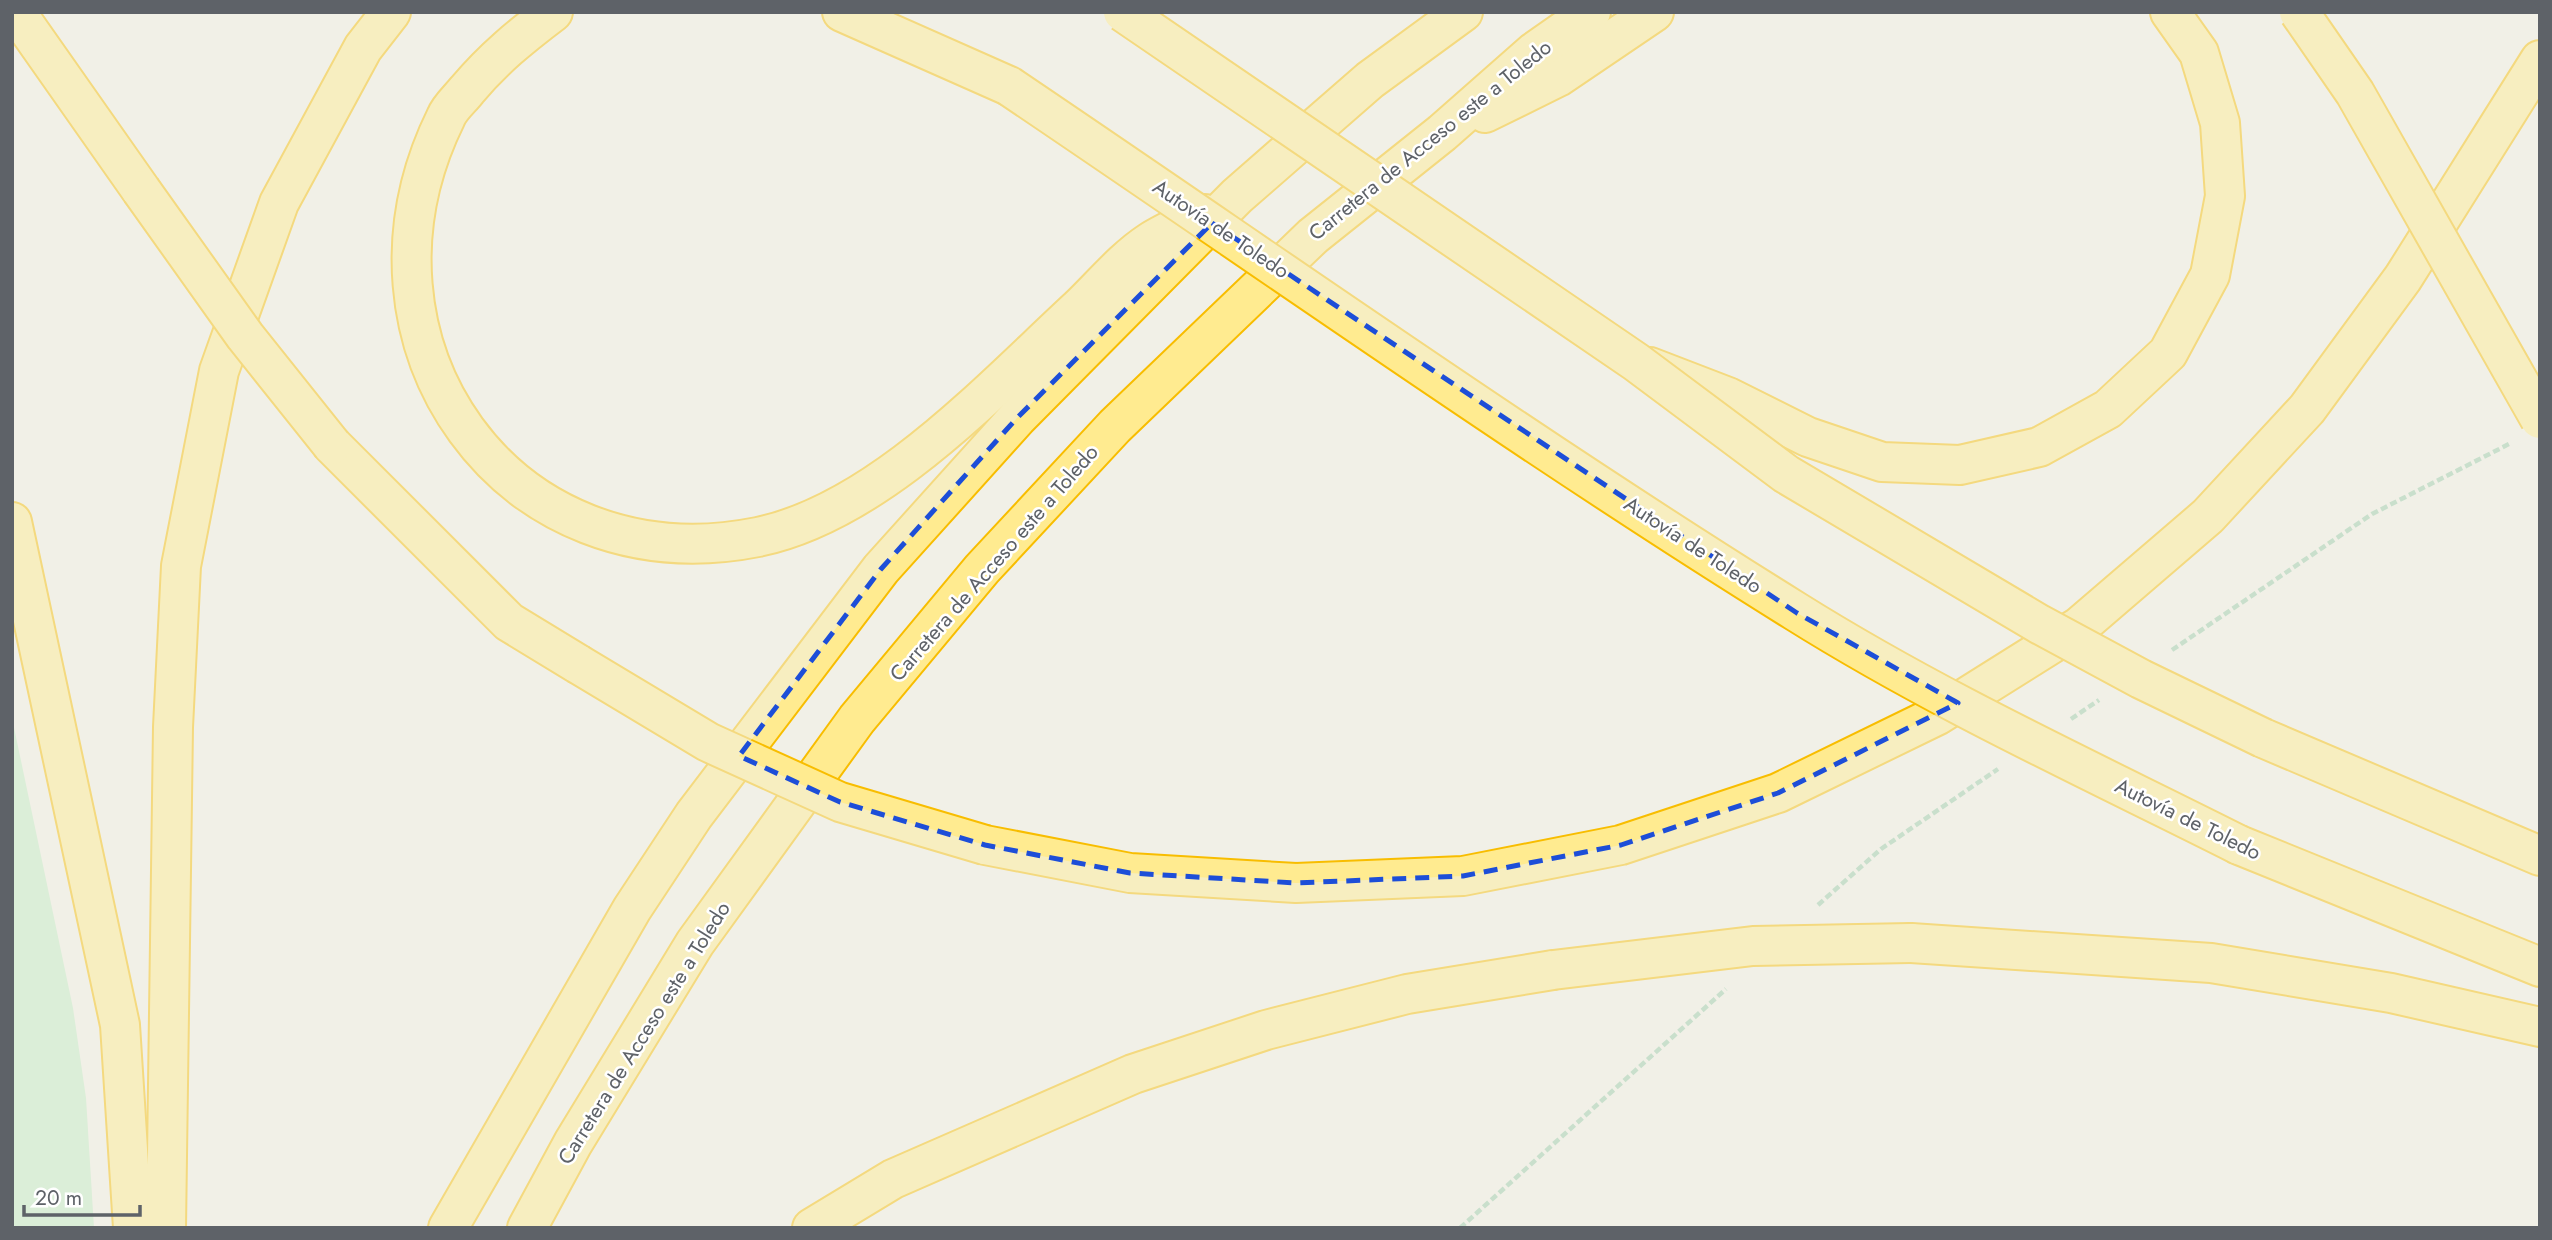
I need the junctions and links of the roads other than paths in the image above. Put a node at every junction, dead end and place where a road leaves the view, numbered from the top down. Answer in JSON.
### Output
{"nodes":[{"id":1,"x":16,"y":12,"type":"edge"},
{"id":2,"x":391,"y":12,"type":"edge"},
{"id":3,"x":553,"y":12,"type":"edge"},
{"id":4,"x":842,"y":12,"type":"edge"},
{"id":5,"x":908,"y":12,"type":"edge"},
{"id":6,"x":1123,"y":12,"type":"edge"},
{"id":7,"x":1463,"y":12,"type":"edge"},
{"id":8,"x":1591,"y":12,"type":"edge"},
{"id":9,"x":1654,"y":12,"type":"edge"},
{"id":10,"x":2169,"y":12,"type":"edge"},
{"id":11,"x":2299,"y":12,"type":"edge"},
{"id":12,"x":2540,"y":60,"type":"edge"},
{"id":13,"x":1009,"y":86,"type":"junction"},
{"id":14,"x":1442,"y":134,"type":"junction"},
{"id":15,"x":1237,"y":196,"type":"junction"},
{"id":16,"x":1636,"y":362,"type":"junction"},
{"id":17,"x":2528,"y":430,"type":"edge"},
{"id":18,"x":12,"y":522,"type":"edge"},
{"id":19,"x":2540,"y":856,"type":"edge"},
{"id":20,"x":2540,"y":967,"type":"edge"},
{"id":21,"x":2540,"y":1027,"type":"edge"},
{"id":22,"x":133,"y":1228,"type":"edge"},
{"id":23,"x":166,"y":1228,"type":"edge"},
{"id":24,"x":448,"y":1228,"type":"edge"},
{"id":25,"x":527,"y":1228,"type":"edge"},
{"id":26,"x":812,"y":1228,"type":"edge"}],
"edges":[{"from":1,"to":12,"type":"highway","bridge":true},
{"from":2,"to":23,"type":"highway"},
{"from":3,"to":15,"type":"highway"},
{"from":4,"to":13,"type":"highway"},
{"from":5,"to":13,"type":"highway","name":"Autovía de Toledo"},
{"from":6,"to":16,"type":"highway","bridge":true},
{"from":7,"to":15,"type":"highway"},
{"from":8,"to":14,"type":"highway","name":"Carretera de Acceso este a Toledo"},
{"from":9,"to":14,"type":"highway"},
{"from":10,"to":16,"type":"highway"},
{"from":11,"to":17,"type":"highway","bridge":true},
{"from":13,"to":20,"type":"highway","name":"Autovía de Toledo","bridge":true},
{"from":14,"to":25,"type":"highway","name":"Carretera de Acceso este a Toledo"},
{"from":15,"to":24,"type":"highway"},
{"from":16,"to":19,"type":"highway","bridge":true},
{"from":18,"to":22,"type":"highway"},
{"from":21,"to":26,"type":"highway","bridge":true}]}
